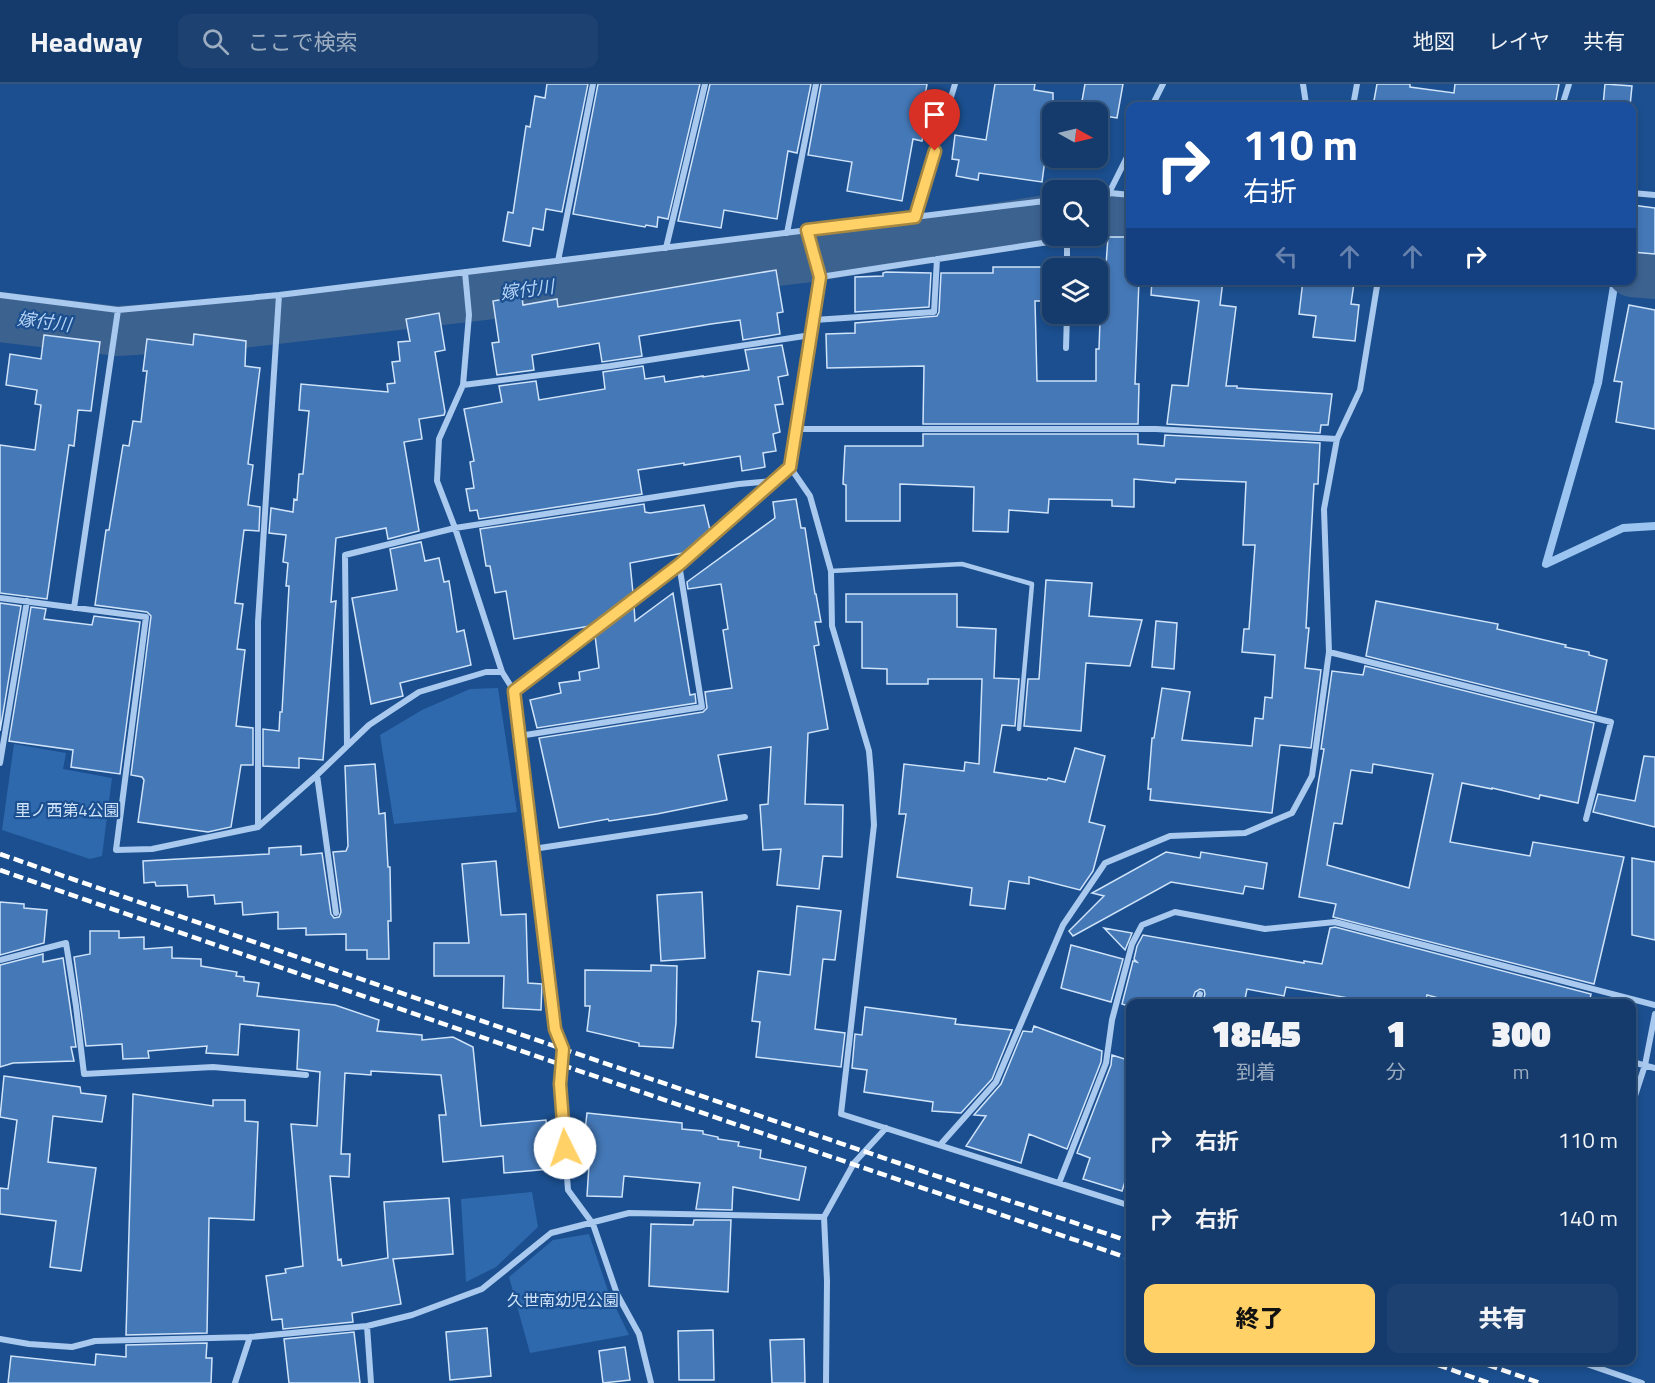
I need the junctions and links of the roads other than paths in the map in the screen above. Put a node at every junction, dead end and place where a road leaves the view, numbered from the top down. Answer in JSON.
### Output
{"nodes":[{"id":1,"x":593,"y":84,"type":"edge"},
{"id":2,"x":705,"y":84,"type":"edge"},
{"id":3,"x":816,"y":84,"type":"edge"},
{"id":4,"x":955,"y":84,"type":"edge"},
{"id":5,"x":1163,"y":84,"type":"edge"},
{"id":6,"x":1303,"y":84,"type":"edge"},
{"id":7,"x":1357,"y":84,"type":"edge"},
{"id":8,"x":1569,"y":84,"type":"edge"},
{"id":9,"x":1154,"y":102,"type":"edge"},
{"id":10,"x":1306,"y":102,"type":"edge"},
{"id":11,"x":1354,"y":102,"type":"edge"},
{"id":12,"x":1563,"y":102,"type":"edge"},
{"id":13,"x":1126,"y":159,"type":"edge"},
{"id":14,"x":1109,"y":193,"type":"joint"},
{"id":15,"x":1636,"y":193,"type":"edge"},
{"id":16,"x":1126,"y":195,"type":"edge"},
{"id":17,"x":1655,"y":195,"type":"edge"},
{"id":18,"x":1042,"y":201,"type":"edge"},
{"id":19,"x":915,"y":217,"type":"junction"},
{"id":20,"x":807,"y":230,"type":"junction"},
{"id":21,"x":787,"y":233,"type":"junction"},
{"id":22,"x":1042,"y":243,"type":"edge"},
{"id":23,"x":666,"y":248,"type":"junction"},
{"id":24,"x":937,"y":259,"type":"junction"},
{"id":25,"x":558,"y":261,"type":"junction"},
{"id":26,"x":465,"y":273,"type":"junction"},
{"id":27,"x":820,"y":277,"type":"junction"},
{"id":28,"x":1377,"y":285,"type":"edge"},
{"id":29,"x":0,"y":295,"type":"edge"},
{"id":30,"x":279,"y":295,"type":"junction"},
{"id":31,"x":118,"y":310,"type":"junction"},
{"id":32,"x":814,"y":320,"type":"junction"},
{"id":33,"x":1067,"y":324,"type":"edge"},
{"id":34,"x":811,"y":335,"type":"junction"},
{"id":35,"x":1066,"y":348,"type":"dead end"},
{"id":36,"x":463,"y":385,"type":"junction"},
{"id":37,"x":796,"y":429,"type":"junction"},
{"id":38,"x":1336,"y":439,"type":"junction"},
{"id":39,"x":790,"y":467,"type":"junction"},
{"id":40,"x":773,"y":481,"type":"junction"},
{"id":41,"x":455,"y":528,"type":"junction"},
{"id":42,"x":680,"y":564,"type":"junction"},
{"id":43,"x":831,"y":571,"type":"junction"},
{"id":44,"x":0,"y":598,"type":"edge"},
{"id":45,"x":27,"y":601,"type":"junction"},
{"id":46,"x":74,"y":608,"type":"junction"},
{"id":47,"x":1329,"y":652,"type":"junction"},
{"id":48,"x":502,"y":672,"type":"junction"},
{"id":49,"x":514,"y":691,"type":"junction"},
{"id":50,"x":1018,"y":729,"type":"dead end"},
{"id":51,"x":519,"y":736,"type":"junction"},
{"id":52,"x":347,"y":746,"type":"junction"},
{"id":53,"x":0,"y":763,"type":"edge"},
{"id":54,"x":317,"y":775,"type":"junction"},
{"id":55,"x":745,"y":817,"type":"dead end"},
{"id":56,"x":1586,"y":819,"type":"dead end"},
{"id":57,"x":258,"y":827,"type":"junction"},
{"id":58,"x":533,"y":849,"type":"junction"},
{"id":59,"x":336,"y":913,"type":"dead end"},
{"id":60,"x":0,"y":960,"type":"edge"},
{"id":61,"x":1200,"y":993,"type":"dead end"},
{"id":62,"x":1198,"y":999,"type":"edge"},
{"id":63,"x":1632,"y":999,"type":"edge"},
{"id":64,"x":1636,"y":1000,"type":"edge"},
{"id":65,"x":1655,"y":1005,"type":"edge"},
{"id":66,"x":1655,"y":1014,"type":"edge"},
{"id":67,"x":1636,"y":1063,"type":"edge"},
{"id":68,"x":1645,"y":1065,"type":"junction"},
{"id":69,"x":1655,"y":1068,"type":"edge"},
{"id":70,"x":306,"y":1075,"type":"dead end"},
{"id":71,"x":1636,"y":1093,"type":"edge"},
{"id":72,"x":886,"y":1128,"type":"junction"},
{"id":73,"x":940,"y":1145,"type":"junction"},
{"id":74,"x":1059,"y":1183,"type":"junction"},
{"id":75,"x":1126,"y":1203,"type":"edge"},
{"id":76,"x":824,"y":1217,"type":"junction"},
{"id":77,"x":593,"y":1224,"type":"junction"},
{"id":78,"x":367,"y":1326,"type":"junction"},
{"id":79,"x":250,"y":1337,"type":"junction"},
{"id":80,"x":0,"y":1339,"type":"edge"},
{"id":81,"x":1589,"y":1365,"type":"edge"},
{"id":82,"x":236,"y":1383,"type":"edge"},
{"id":83,"x":371,"y":1383,"type":"edge"},
{"id":84,"x":651,"y":1383,"type":"edge"},
{"id":85,"x":826,"y":1383,"type":"edge"},
{"id":86,"x":1641,"y":1383,"type":"edge"}],
"edges":[{"from":1,"to":25,"type":"street"},
{"from":2,"to":23,"type":"street"},
{"from":3,"to":21,"type":"street"},
{"from":4,"to":19,"type":"street"},
{"from":5,"to":9,"type":"street"},
{"from":6,"to":10,"type":"street"},
{"from":7,"to":11,"type":"street"},
{"from":8,"to":12,"type":"street"},
{"from":13,"to":14,"type":"street"},
{"from":14,"to":16,"type":"street"},
{"from":15,"to":17,"type":"street"},
{"from":18,"to":19,"type":"street"},
{"from":19,"to":20,"type":"street"},
{"from":20,"to":21,"type":"street"},
{"from":20,"to":27,"type":"street"},
{"from":21,"to":23,"type":"street"},
{"from":22,"to":24,"type":"street"},
{"from":23,"to":25,"type":"street"},
{"from":24,"to":27,"type":"street"},
{"from":24,"to":32,"type":"street"},
{"from":25,"to":26,"type":"street"},
{"from":26,"to":30,"type":"street"},
{"from":26,"to":36,"type":"street"},
{"from":27,"to":32,"type":"street"},
{"from":28,"to":38,"type":"street"},
{"from":29,"to":31,"type":"street"},
{"from":30,"to":31,"type":"street"},
{"from":30,"to":57,"type":"street"},
{"from":31,"to":46,"type":"street"},
{"from":32,"to":34,"type":"street"},
{"from":33,"to":35,"type":"street"},
{"from":34,"to":36,"type":"street"},
{"from":34,"to":37,"type":"street"},
{"from":36,"to":41,"type":"street"},
{"from":37,"to":38,"type":"street"},
{"from":37,"to":39,"type":"street"},
{"from":38,"to":47,"type":"street"},
{"from":39,"to":40,"type":"street"},
{"from":39,"to":43,"type":"street"},
{"from":40,"to":41,"type":"street"},
{"from":40,"to":42,"type":"street"},
{"from":41,"to":48,"type":"street"},
{"from":41,"to":52,"type":"street"},
{"from":42,"to":49,"type":"street"},
{"from":42,"to":51,"type":"street"},
{"from":43,"to":50,"type":"lane"},
{"from":43,"to":72,"type":"street"},
{"from":44,"to":45,"type":"street"},
{"from":45,"to":46,"type":"street"},
{"from":45,"to":53,"type":"street"},
{"from":46,"to":57,"type":"street"},
{"from":47,"to":56,"type":"street"},
{"from":47,"to":73,"type":"street"},
{"from":48,"to":49,"type":"street"},
{"from":48,"to":52,"type":"street"},
{"from":49,"to":51,"type":"street"},
{"from":51,"to":58,"type":"street"},
{"from":52,"to":54,"type":"street"},
{"from":54,"to":57,"type":"street"},
{"from":54,"to":59,"type":"street"},
{"from":55,"to":58,"type":"street"},
{"from":58,"to":77,"type":"street"},
{"from":60,"to":70,"type":"street"},
{"from":61,"to":62,"type":"street"},
{"from":63,"to":74,"type":"street"},
{"from":64,"to":65,"type":"street"},
{"from":66,"to":68,"type":"street"},
{"from":67,"to":68,"type":"street"},
{"from":68,"to":69,"type":"street"},
{"from":68,"to":71,"type":"street"},
{"from":72,"to":73,"type":"street"},
{"from":72,"to":76,"type":"street"},
{"from":73,"to":74,"type":"street"},
{"from":74,"to":75,"type":"street"},
{"from":76,"to":77,"type":"street"},
{"from":76,"to":85,"type":"street"},
{"from":77,"to":78,"type":"street"},
{"from":77,"to":84,"type":"street"},
{"from":78,"to":79,"type":"street"},
{"from":78,"to":83,"type":"street"},
{"from":79,"to":80,"type":"street"},
{"from":79,"to":82,"type":"street"},
{"from":81,"to":86,"type":"street"}]}
